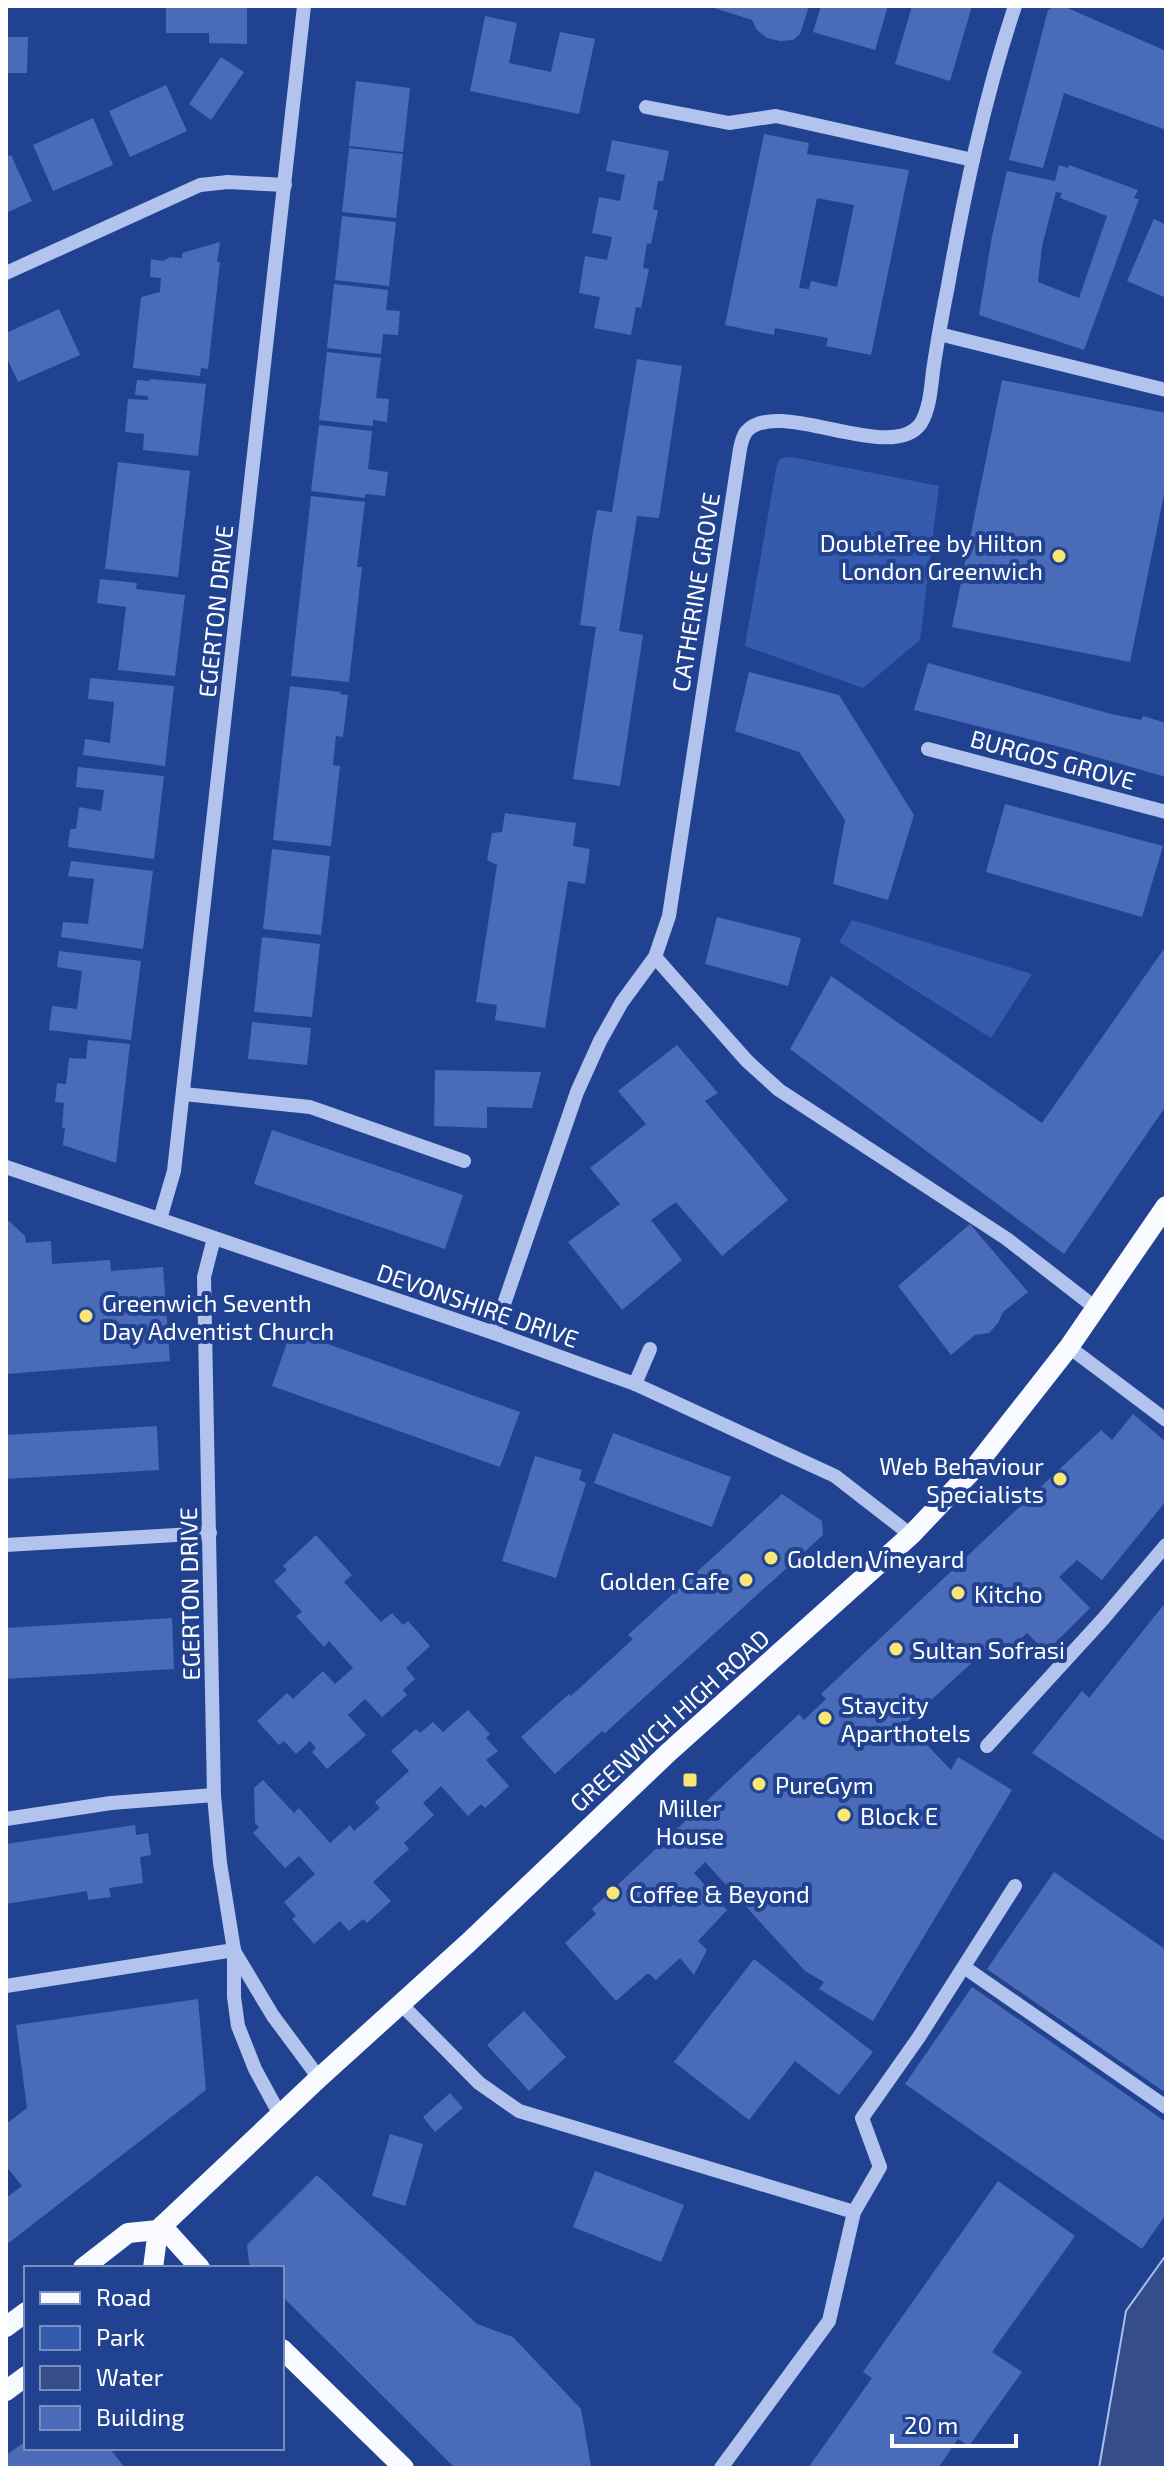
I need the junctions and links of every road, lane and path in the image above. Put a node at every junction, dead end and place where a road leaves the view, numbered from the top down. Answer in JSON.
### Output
{"nodes":[{"id":1,"x":304,"y":6,"type":"edge"},
{"id":2,"x":1015,"y":6,"type":"edge"},
{"id":3,"x":646,"y":107,"type":"dead end"},
{"id":4,"x":973,"y":160,"type":"junction"},
{"id":5,"x":285,"y":185,"type":"junction"},
{"id":6,"x":6,"y":273,"type":"edge"},
{"id":7,"x":939,"y":334,"type":"junction"},
{"id":8,"x":1166,"y":390,"type":"edge"},
{"id":9,"x":928,"y":749,"type":"dead end"},
{"id":10,"x":1166,"y":812,"type":"edge"},
{"id":11,"x":655,"y":957,"type":"junction"},
{"id":12,"x":184,"y":1094,"type":"junction"},
{"id":13,"x":464,"y":1161,"type":"dead end"},
{"id":14,"x":6,"y":1167,"type":"edge"},
{"id":15,"x":1166,"y":1206,"type":"edge"},
{"id":16,"x":160,"y":1219,"type":"junction"},
{"id":17,"x":214,"y":1238,"type":"junction"},
{"id":18,"x":1097,"y":1309,"type":"junction"},
{"id":19,"x":494,"y":1333,"type":"junction"},
{"id":20,"x":1069,"y":1347,"type":"junction"},
{"id":21,"x":650,"y":1349,"type":"dead end"},
{"id":22,"x":635,"y":1384,"type":"junction"},
{"id":23,"x":1166,"y":1420,"type":"edge"},
{"id":24,"x":210,"y":1533,"type":"junction"},
{"id":25,"x":911,"y":1535,"type":"junction"},
{"id":26,"x":6,"y":1545,"type":"edge"},
{"id":27,"x":1166,"y":1545,"type":"edge"},
{"id":28,"x":987,"y":1746,"type":"dead end"},
{"id":29,"x":214,"y":1795,"type":"junction"},
{"id":30,"x":6,"y":1819,"type":"edge"},
{"id":31,"x":1015,"y":1886,"type":"dead end"},
{"id":32,"x":234,"y":1950,"type":"junction"},
{"id":33,"x":964,"y":1967,"type":"junction"},
{"id":34,"x":6,"y":1986,"type":"edge"},
{"id":35,"x":400,"y":2003,"type":"junction"},
{"id":36,"x":319,"y":2078,"type":"junction"},
{"id":37,"x":1166,"y":2107,"type":"edge"},
{"id":38,"x":280,"y":2115,"type":"junction"},
{"id":39,"x":854,"y":2212,"type":"junction"},
{"id":40,"x":160,"y":2228,"type":"junction"},
{"id":41,"x":86,"y":2266,"type":"edge"},
{"id":42,"x":153,"y":2266,"type":"edge"},
{"id":43,"x":198,"y":2266,"type":"edge"},
{"id":44,"x":24,"y":2314,"type":"edge"},
{"id":45,"x":6,"y":2327,"type":"edge"},
{"id":46,"x":284,"y":2351,"type":"edge"},
{"id":47,"x":24,"y":2378,"type":"edge"},
{"id":48,"x":6,"y":2391,"type":"edge"},
{"id":49,"x":404,"y":2468,"type":"edge"},
{"id":50,"x":721,"y":2468,"type":"edge"}],
"edges":[{"from":1,"to":5,"type":"street","name":"EGERTON DRIVE"},
{"from":2,"to":4,"type":"street","name":"CATHERINE GROVE"},
{"from":3,"to":4,"type":"street"},
{"from":4,"to":7,"type":"street","name":"CATHERINE GROVE"},
{"from":5,"to":6,"type":"street"},
{"from":5,"to":12,"type":"street","name":"EGERTON DRIVE"},
{"from":7,"to":8,"type":"street"},
{"from":7,"to":11,"type":"street","name":"CATHERINE GROVE"},
{"from":9,"to":10,"type":"street","name":"BURGOS GROVE"},
{"from":11,"to":18,"type":"street"},
{"from":11,"to":19,"type":"street","name":"CATHERINE GROVE"},
{"from":12,"to":13,"type":"street"},
{"from":12,"to":16,"type":"street","name":"EGERTON DRIVE"},
{"from":14,"to":16,"type":"street","name":"DEVONSHIRE DRIVE"},
{"from":15,"to":18,"type":"main road","name":"GREENWICH HIGH ROAD"},
{"from":16,"to":17,"type":"street","name":"DEVONSHIRE DRIVE"},
{"from":17,"to":19,"type":"street","name":"DEVONSHIRE DRIVE"},
{"from":17,"to":24,"type":"street","name":"EGERTON DRIVE"},
{"from":18,"to":20,"type":"main road","name":"GREENWICH HIGH ROAD"},
{"from":19,"to":22,"type":"street","name":"DEVONSHIRE DRIVE"},
{"from":20,"to":23,"type":"street"},
{"from":20,"to":25,"type":"main road","name":"GREENWICH HIGH ROAD"},
{"from":21,"to":22,"type":"street"},
{"from":22,"to":25,"type":"street","name":"DEVONSHIRE DRIVE"},
{"from":24,"to":26,"type":"street"},
{"from":24,"to":29,"type":"street","name":"EGERTON DRIVE"},
{"from":25,"to":35,"type":"main road","name":"GREENWICH HIGH ROAD"},
{"from":27,"to":28,"type":"street"},
{"from":29,"to":30,"type":"street"},
{"from":29,"to":32,"type":"street","name":"EGERTON DRIVE"},
{"from":31,"to":33,"type":"street"},
{"from":32,"to":34,"type":"street"},
{"from":32,"to":36,"type":"street","name":"EGERTON DRIVE"},
{"from":32,"to":38,"type":"street","name":"EGERTON DRIVE"},
{"from":33,"to":37,"type":"street"},
{"from":33,"to":39,"type":"street"},
{"from":35,"to":36,"type":"main road","name":"GREENWICH HIGH ROAD"},
{"from":35,"to":39,"type":"street"},
{"from":36,"to":38,"type":"main road","name":"GREENWICH HIGH ROAD"},
{"from":38,"to":40,"type":"main road","name":"GREENWICH HIGH ROAD"},
{"from":39,"to":50,"type":"street"},
{"from":40,"to":41,"type":"main road","name":"GREENWICH HIGH ROAD"},
{"from":40,"to":42,"type":"main road"},
{"from":40,"to":43,"type":"main road"},
{"from":44,"to":45,"type":"main road"},
{"from":46,"to":49,"type":"main road"},
{"from":47,"to":48,"type":"main road"}]}
